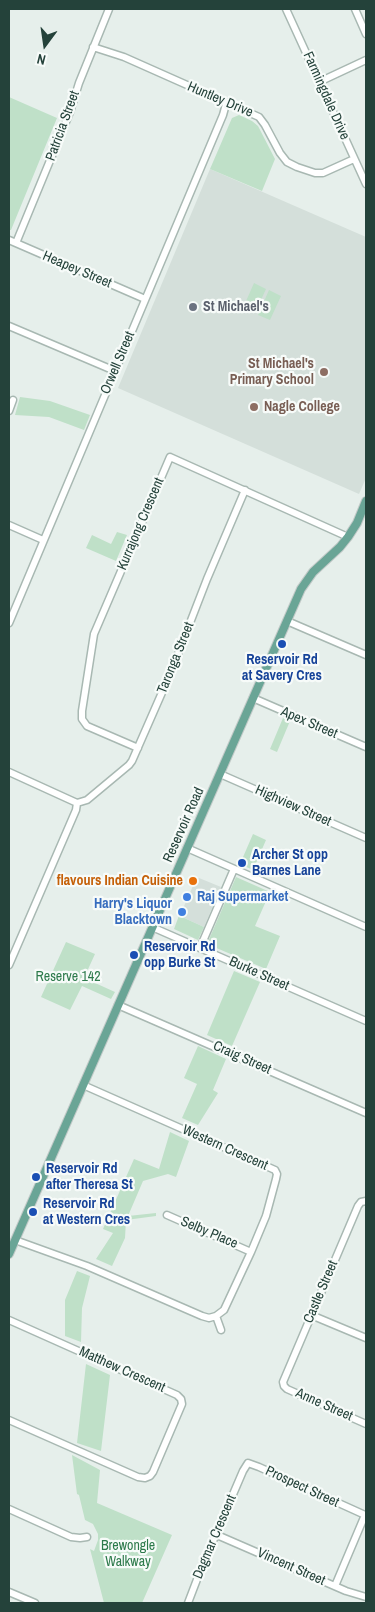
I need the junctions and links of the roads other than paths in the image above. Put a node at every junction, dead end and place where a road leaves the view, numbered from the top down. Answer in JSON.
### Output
{"nodes":[{"id":1,"x":109,"y":9,"type":"edge"},
{"id":2,"x":286,"y":9,"type":"edge"},
{"id":3,"x":355,"y":9,"type":"edge"},
{"id":4,"x":366,"y":34,"type":"edge"},
{"id":5,"x":93,"y":47,"type":"junction"},
{"id":6,"x":366,"y":60,"type":"edge"},
{"id":7,"x":319,"y":82,"type":"junction"},
{"id":8,"x":226,"y":104,"type":"junction"},
{"id":9,"x":354,"y":159,"type":"junction"},
{"id":10,"x":366,"y":184,"type":"edge"},
{"id":11,"x":9,"y":240,"type":"edge"},
{"id":12,"x":16,"y":243,"type":"junction"},
{"id":13,"x":145,"y":299,"type":"junction"},
{"id":14,"x":9,"y":326,"type":"edge"},
{"id":15,"x":115,"y":371,"type":"junction"},
{"id":16,"x":13,"y":400,"type":"dead end"},
{"id":17,"x":9,"y":411,"type":"edge"},
{"id":18,"x":245,"y":490,"type":"junction"},
{"id":19,"x":366,"y":501,"type":"edge"},
{"id":20,"x":9,"y":525,"type":"edge"},
{"id":21,"x":348,"y":537,"type":"junction"},
{"id":22,"x":43,"y":540,"type":"junction"},
{"id":23,"x":287,"y":621,"type":"junction"},
{"id":24,"x":9,"y":623,"type":"edge"},
{"id":25,"x":366,"y":655,"type":"edge"},
{"id":26,"x":253,"y":698,"type":"junction"},
{"id":27,"x":366,"y":747,"type":"edge"},
{"id":28,"x":138,"y":748,"type":"junction"},
{"id":29,"x":9,"y":772,"type":"edge"},
{"id":30,"x":220,"y":774,"type":"junction"},
{"id":31,"x":77,"y":803,"type":"junction"},
{"id":32,"x":366,"y":838,"type":"edge"},
{"id":33,"x":187,"y":848,"type":"junction"},
{"id":34,"x":234,"y":869,"type":"junction"},
{"id":35,"x":152,"y":927,"type":"junction"},
{"id":36,"x":366,"y":927,"type":"edge"},
{"id":37,"x":200,"y":948,"type":"junction"},
{"id":38,"x":9,"y":965,"type":"edge"},
{"id":39,"x":118,"y":1004,"type":"junction"},
{"id":40,"x":366,"y":1021,"type":"edge"},
{"id":41,"x":83,"y":1085,"type":"junction"},
{"id":42,"x":366,"y":1113,"type":"edge"},
{"id":43,"x":365,"y":1201,"type":"edge"},
{"id":44,"x":167,"y":1215,"type":"dead end"},
{"id":45,"x":15,"y":1240,"type":"junction"},
{"id":46,"x":251,"y":1252,"type":"junction"},
{"id":47,"x":9,"y":1254,"type":"edge"},
{"id":48,"x":311,"y":1315,"type":"junction"},
{"id":49,"x":216,"y":1316,"type":"junction"},
{"id":50,"x":9,"y":1320,"type":"edge"},
{"id":51,"x":222,"y":1330,"type":"dead end"},
{"id":52,"x":366,"y":1338,"type":"edge"},
{"id":53,"x":283,"y":1384,"type":"joint"},
{"id":54,"x":9,"y":1420,"type":"edge"},
{"id":55,"x":366,"y":1424,"type":"edge"},
{"id":56,"x":243,"y":1471,"type":"joint"},
{"id":57,"x":9,"y":1509,"type":"edge"},
{"id":58,"x":217,"y":1535,"type":"junction"},
{"id":59,"x":87,"y":1537,"type":"dead end"},
{"id":60,"x":335,"y":1586,"type":"junction"},
{"id":61,"x":9,"y":1592,"type":"edge"},
{"id":62,"x":366,"y":1596,"type":"edge"},
{"id":63,"x":35,"y":1603,"type":"edge"},
{"id":64,"x":188,"y":1603,"type":"edge"}],
"edges":[{"from":1,"to":5,"type":"street","name":"Patricia Street"},
{"from":2,"to":7,"type":"street","name":"Farmingdale Drive"},
{"from":3,"to":4,"type":"street"},
{"from":5,"to":8,"type":"street","name":"Huntley Drive"},
{"from":5,"to":12,"type":"street","name":"Patricia Street"},
{"from":6,"to":7,"type":"street"},
{"from":7,"to":9,"type":"street","name":"Farmingdale Drive"},
{"from":8,"to":9,"type":"street","name":"Huntley Drive"},
{"from":8,"to":13,"type":"street","name":"Orwell Street"},
{"from":9,"to":10,"type":"street","name":"Farmingdale Drive"},
{"from":11,"to":12,"type":"street","name":"Heapey Street"},
{"from":12,"to":13,"type":"street","name":"Heapey Street"},
{"from":13,"to":15,"type":"street","name":"Orwell Street"},
{"from":14,"to":15,"type":"street"},
{"from":15,"to":22,"type":"street","name":"Orwell Street"},
{"from":16,"to":17,"type":"street"},
{"from":18,"to":21,"type":"street","name":"Kurrajong Crescent"},
{"from":18,"to":28,"type":"street","name":"Taronga Street"},
{"from":18,"to":28,"type":"street","name":"Kurrajong Crescent"},
{"from":19,"to":21,"type":"main road","name":"Reservoir Road"},
{"from":20,"to":22,"type":"street"},
{"from":21,"to":23,"type":"main road","name":"Reservoir Road"},
{"from":22,"to":24,"type":"street","name":"Orwell Street"},
{"from":23,"to":25,"type":"street"},
{"from":23,"to":26,"type":"main road","name":"Reservoir Road"},
{"from":26,"to":27,"type":"street","name":"Apex Street"},
{"from":26,"to":30,"type":"main road","name":"Reservoir Road"},
{"from":28,"to":31,"type":"street","name":"Taronga Street"},
{"from":29,"to":31,"type":"street"},
{"from":30,"to":32,"type":"street","name":"Highview Street"},
{"from":30,"to":33,"type":"main road","name":"Reservoir Road"},
{"from":31,"to":38,"type":"street"},
{"from":33,"to":34,"type":"street"},
{"from":33,"to":35,"type":"main road","name":"Reservoir Road"},
{"from":34,"to":36,"type":"street"},
{"from":34,"to":37,"type":"street"},
{"from":35,"to":37,"type":"street","name":"Burke Street"},
{"from":35,"to":39,"type":"main road","name":"Reservoir Road"},
{"from":37,"to":40,"type":"street","name":"Burke Street"},
{"from":39,"to":41,"type":"main road","name":"Reservoir Road"},
{"from":39,"to":42,"type":"street","name":"Craig Street"},
{"from":41,"to":45,"type":"main road","name":"Reservoir Road"},
{"from":41,"to":46,"type":"street","name":"Western Crescent"},
{"from":43,"to":48,"type":"street","name":"Castle Street"},
{"from":44,"to":46,"type":"street","name":"Selby Place"},
{"from":45,"to":47,"type":"main road","name":"Reservoir Road"},
{"from":45,"to":49,"type":"street"},
{"from":46,"to":49,"type":"street","name":"Western Crescent"},
{"from":48,"to":52,"type":"street"},
{"from":48,"to":53,"type":"street","name":"Castle Street"},
{"from":49,"to":51,"type":"street"},
{"from":50,"to":54,"type":"street","name":"Matthew Crescent"},
{"from":53,"to":55,"type":"street","name":"Anne Street"},
{"from":56,"to":58,"type":"street","name":"Dagmar Crescent"},
{"from":56,"to":60,"type":"street","name":"Prospect Street"},
{"from":57,"to":59,"type":"street"},
{"from":58,"to":60,"type":"street","name":"Vincent Street"},
{"from":58,"to":64,"type":"street","name":"Dagmar Crescent"},
{"from":60,"to":62,"type":"street","name":"Vincent Street"},
{"from":61,"to":63,"type":"street"}]}
